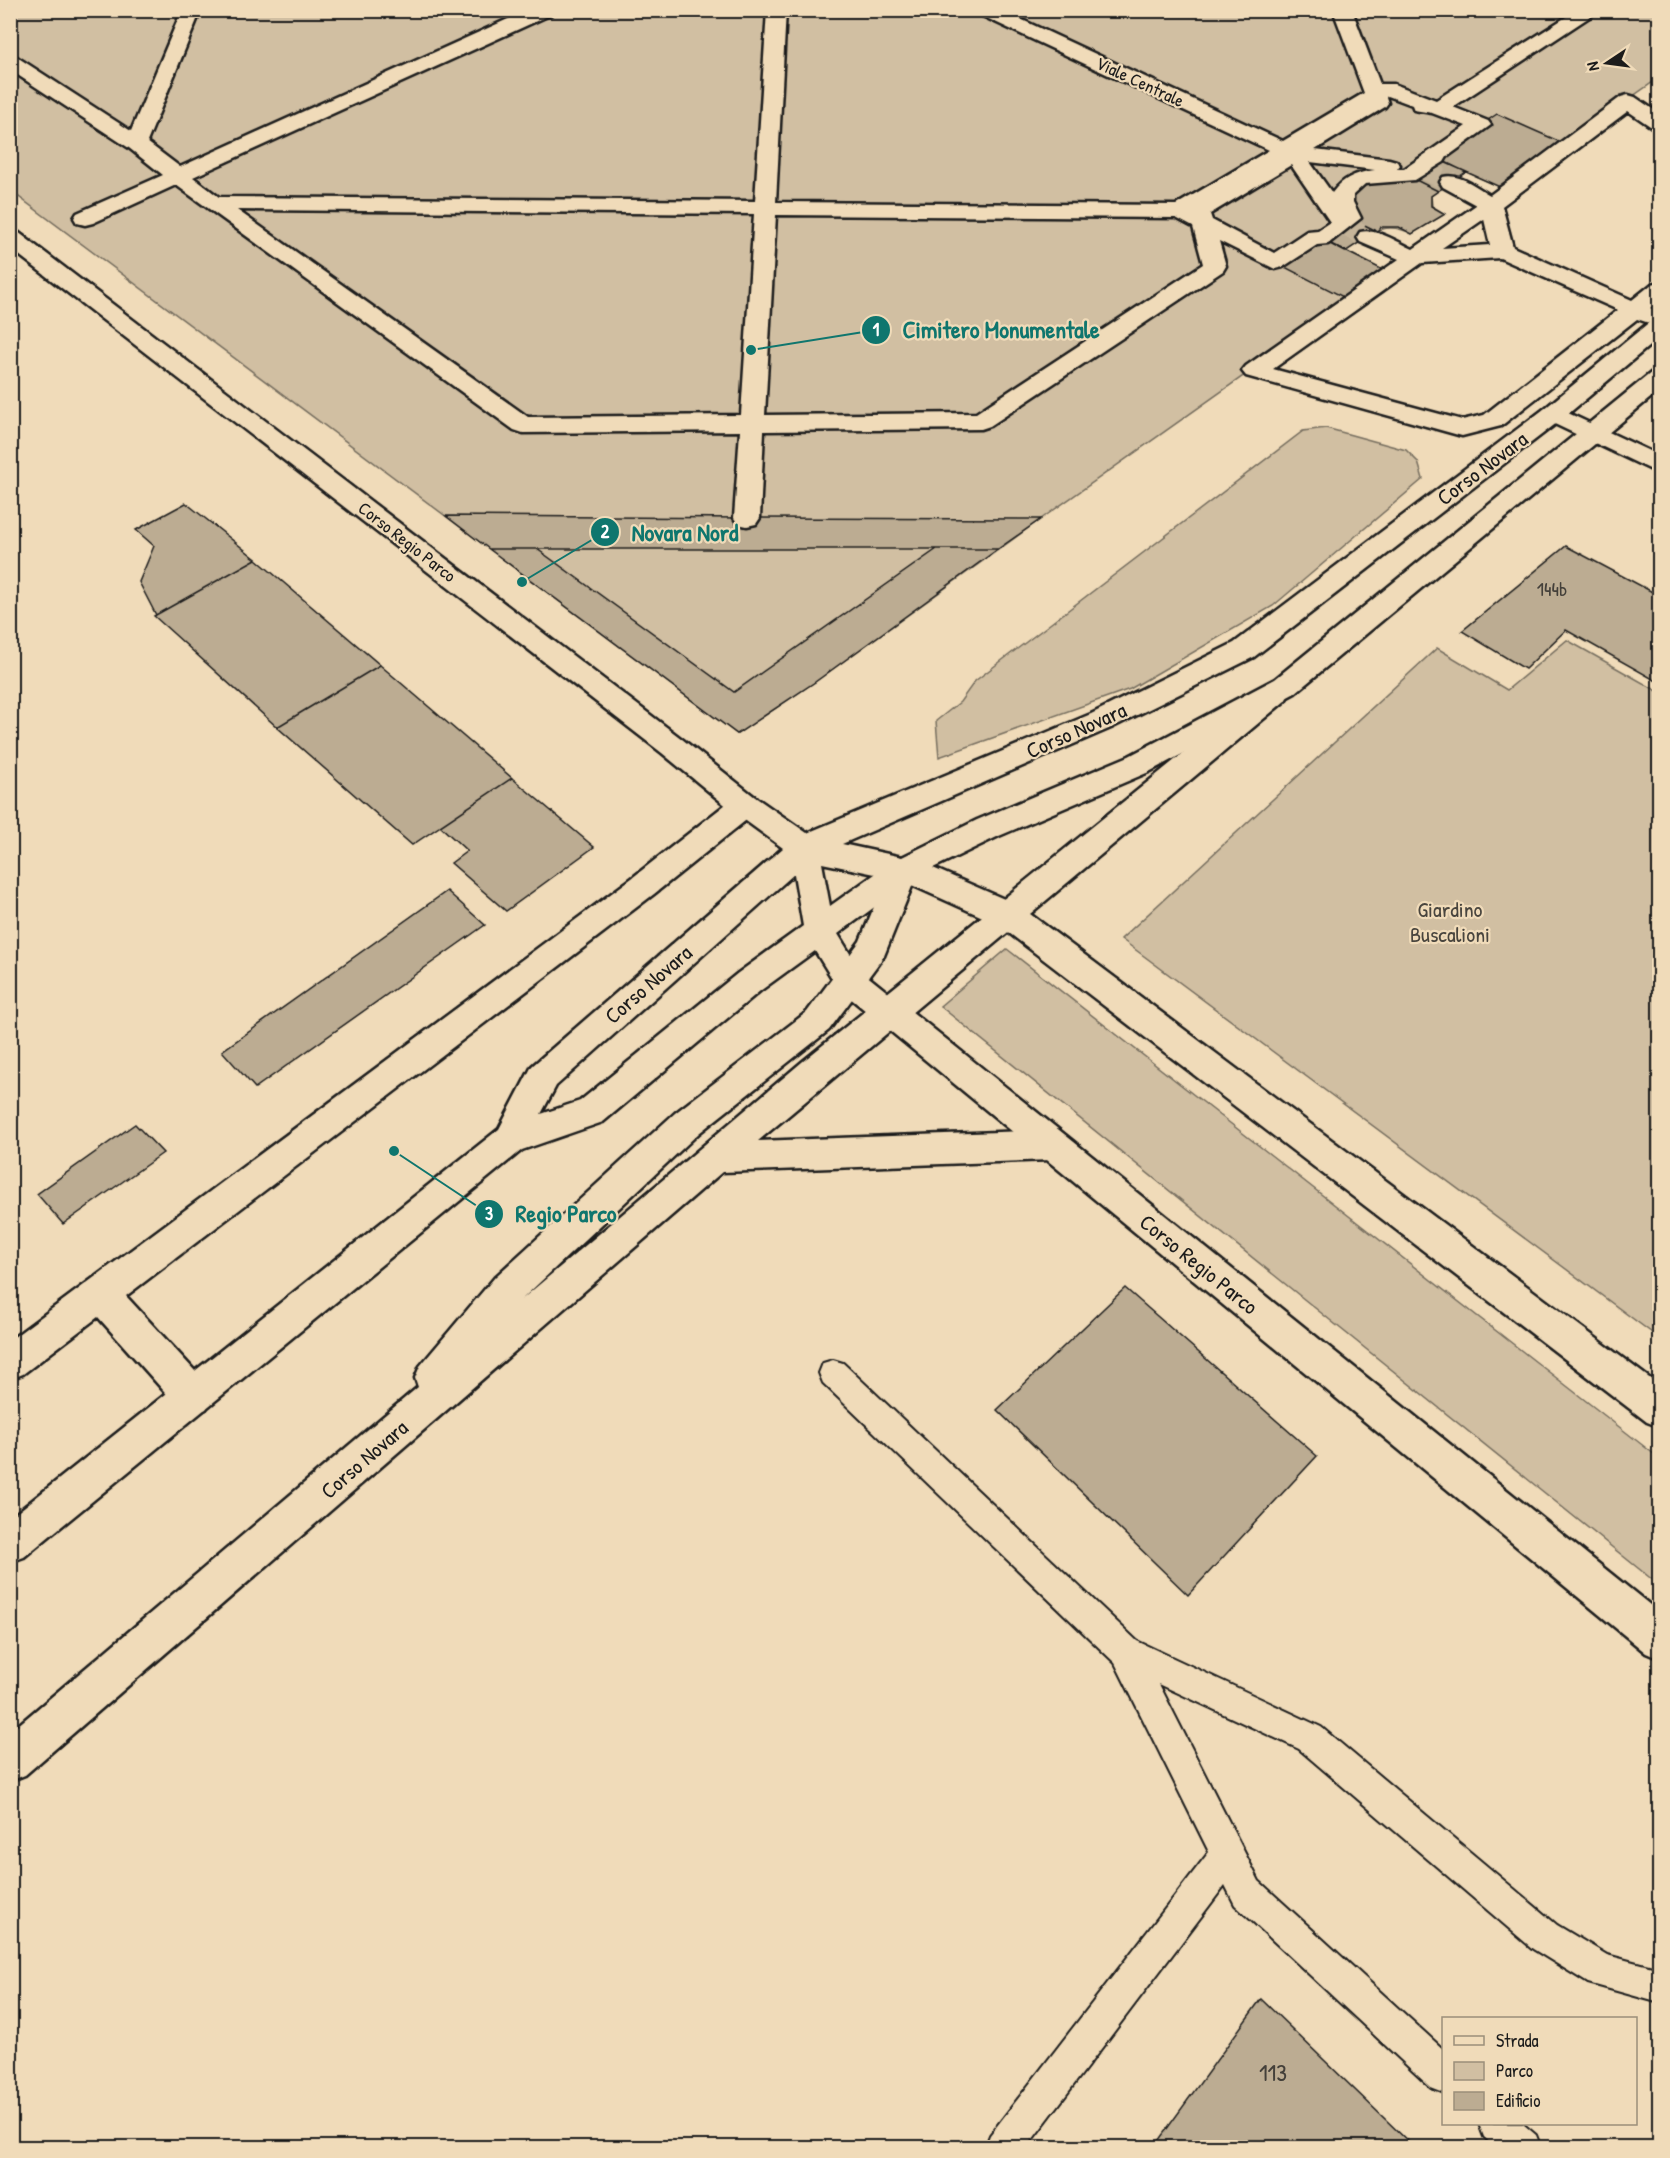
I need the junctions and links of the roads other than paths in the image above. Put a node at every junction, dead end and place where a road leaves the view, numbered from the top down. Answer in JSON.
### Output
{"nodes":[{"id":1,"x":192,"y":10,"type":"edge"},
{"id":2,"x":545,"y":10,"type":"edge"},
{"id":3,"x":777,"y":10,"type":"edge"},
{"id":4,"x":986,"y":10,"type":"edge"},
{"id":5,"x":1342,"y":10,"type":"edge"},
{"id":6,"x":1591,"y":10,"type":"edge"},
{"id":7,"x":10,"y":61,"type":"edge"},
{"id":8,"x":1376,"y":98,"type":"junction"},
{"id":9,"x":1438,"y":107,"type":"junction"},
{"id":10,"x":1659,"y":124,"type":"edge"},
{"id":11,"x":136,"y":144,"type":"junction"},
{"id":12,"x":1289,"y":152,"type":"junction"},
{"id":13,"x":1422,"y":168,"type":"junction"},
{"id":14,"x":178,"y":175,"type":"junction"},
{"id":15,"x":1450,"y":182,"type":"tunnel mouth"},
{"id":16,"x":214,"y":203,"type":"junction"},
{"id":17,"x":1491,"y":204,"type":"junction"},
{"id":18,"x":765,"y":209,"type":"junction"},
{"id":19,"x":1194,"y":217,"type":"junction"},
{"id":20,"x":85,"y":218,"type":"dead end"},
{"id":21,"x":1342,"y":224,"type":"junction"},
{"id":22,"x":10,"y":237,"type":"edge"},
{"id":23,"x":1368,"y":237,"type":"tunnel mouth"},
{"id":24,"x":1503,"y":251,"type":"junction"},
{"id":25,"x":1414,"y":256,"type":"junction"},
{"id":26,"x":1659,"y":289,"type":"edge"},
{"id":27,"x":1635,"y":309,"type":"junction"},
{"id":28,"x":1659,"y":320,"type":"edge"},
{"id":29,"x":1659,"y":325,"type":"edge"},
{"id":30,"x":1659,"y":377,"type":"edge"},
{"id":31,"x":1553,"y":414,"type":"junction"},
{"id":32,"x":752,"y":423,"type":"junction"},
{"id":33,"x":1593,"y":434,"type":"junction"},
{"id":34,"x":1659,"y":466,"type":"edge"},
{"id":35,"x":747,"y":518,"type":"dead end"},
{"id":36,"x":1285,"y":686,"type":"junction"},
{"id":37,"x":745,"y":804,"type":"junction"},
{"id":38,"x":804,"y":847,"type":"junction"},
{"id":39,"x":904,"y":869,"type":"junction"},
{"id":40,"x":1007,"y":914,"type":"junction"},
{"id":41,"x":819,"y":931,"type":"junction"},
{"id":42,"x":849,"y":979,"type":"junction"},
{"id":43,"x":889,"y":1009,"type":"junction"},
{"id":44,"x":511,"y":1139,"type":"junction"},
{"id":45,"x":1052,"y":1145,"type":"junction"},
{"id":46,"x":716,"y":1156,"type":"junction"},
{"id":47,"x":101,"y":1294,"type":"junction"},
{"id":48,"x":10,"y":1362,"type":"edge"},
{"id":49,"x":833,"y":1373,"type":"dead end"},
{"id":50,"x":193,"y":1396,"type":"junction"},
{"id":51,"x":1659,"y":1409,"type":"edge"},
{"id":52,"x":368,"y":1455,"type":"junction"},
{"id":53,"x":10,"y":1543,"type":"edge"},
{"id":54,"x":1659,"y":1639,"type":"edge"},
{"id":55,"x":1126,"y":1652,"type":"junction"},
{"id":56,"x":10,"y":1760,"type":"edge"},
{"id":57,"x":1228,"y":1854,"type":"junction"},
{"id":58,"x":1659,"y":1986,"type":"edge"},
{"id":59,"x":1442,"y":2074,"type":"edge"},
{"id":60,"x":1498,"y":2125,"type":"edge"},
{"id":61,"x":1003,"y":2148,"type":"edge"},
{"id":62,"x":1522,"y":2148,"type":"edge"}],
"edges":[{"from":1,"to":11,"type":"street"},
{"from":2,"to":14,"type":"street"},
{"from":3,"to":18,"type":"street"},
{"from":4,"to":12,"type":"street","name":"Viale Centrale"},
{"from":5,"to":8,"type":"street"},
{"from":6,"to":9,"type":"street"},
{"from":7,"to":11,"type":"street"},
{"from":8,"to":9,"type":"street"},
{"from":8,"to":12,"type":"street"},
{"from":9,"to":13,"type":"street"},
{"from":10,"to":17,"type":"street"},
{"from":11,"to":14,"type":"street"},
{"from":12,"to":13,"type":"street"},
{"from":12,"to":19,"type":"street"},
{"from":12,"to":21,"type":"street"},
{"from":13,"to":21,"type":"street"},
{"from":14,"to":16,"type":"street"},
{"from":14,"to":20,"type":"street"},
{"from":15,"to":17,"type":"street"},
{"from":16,"to":18,"type":"street"},
{"from":16,"to":32,"type":"street"},
{"from":17,"to":24,"type":"street"},
{"from":17,"to":25,"type":"street"},
{"from":18,"to":19,"type":"street"},
{"from":18,"to":32,"type":"street"},
{"from":19,"to":21,"type":"street"},
{"from":19,"to":32,"type":"street"},
{"from":22,"to":37,"type":"street","name":"Corso Regio Parco"},
{"from":23,"to":25,"type":"street"},
{"from":24,"to":25,"type":"street"},
{"from":24,"to":27,"type":"street"},
{"from":25,"to":27,"type":"street"},
{"from":26,"to":27,"type":"street"},
{"from":27,"to":28,"type":"street"},
{"from":29,"to":31,"type":"street","name":"Corso Novara"},
{"from":30,"to":33,"type":"street","name":"Corso Novara"},
{"from":31,"to":33,"type":"street"},
{"from":31,"to":38,"type":"street","name":"Corso Novara"},
{"from":32,"to":35,"type":"street"},
{"from":33,"to":34,"type":"street"},
{"from":33,"to":36,"type":"street","name":"Corso Novara"},
{"from":36,"to":39,"type":"street","name":"Corso Novara"},
{"from":36,"to":40,"type":"street","name":"Corso Novara"},
{"from":37,"to":38,"type":"street","name":"Corso Regio Parco"},
{"from":37,"to":47,"type":"street"},
{"from":38,"to":39,"type":"street","name":"Corso Regio Parco"},
{"from":38,"to":41,"type":"street","name":"Corso Regio Parco"},
{"from":38,"to":44,"type":"street","name":"Corso Novara"},
{"from":39,"to":40,"type":"street","name":"Corso Regio Parco"},
{"from":39,"to":41,"type":"street","name":"Corso Novara"},
{"from":39,"to":42,"type":"street"},
{"from":40,"to":43,"type":"street","name":"Corso Novara"},
{"from":40,"to":51,"type":"street","name":"Corso Regio Parco"},
{"from":41,"to":42,"type":"street","name":"Corso Regio Parco"},
{"from":41,"to":44,"type":"street","name":"Corso Novara"},
{"from":42,"to":43,"type":"street","name":"Corso Regio Parco"},
{"from":42,"to":52,"type":"street"},
{"from":43,"to":45,"type":"street","name":"Corso Regio Parco"},
{"from":43,"to":46,"type":"street","name":"Corso Novara"},
{"from":44,"to":50,"type":"street","name":"Corso Novara"},
{"from":45,"to":46,"type":"street"},
{"from":45,"to":54,"type":"street","name":"Corso Regio Parco"},
{"from":46,"to":52,"type":"street","name":"Corso Novara"},
{"from":47,"to":48,"type":"street"},
{"from":47,"to":50,"type":"street"},
{"from":49,"to":55,"type":"lane"},
{"from":50,"to":53,"type":"street","name":"Corso Novara"},
{"from":52,"to":56,"type":"street","name":"Corso Novara"},
{"from":55,"to":57,"type":"lane"},
{"from":55,"to":58,"type":"lane"},
{"from":57,"to":59,"type":"lane"},
{"from":57,"to":61,"type":"lane"},
{"from":60,"to":62,"type":"lane"}]}
